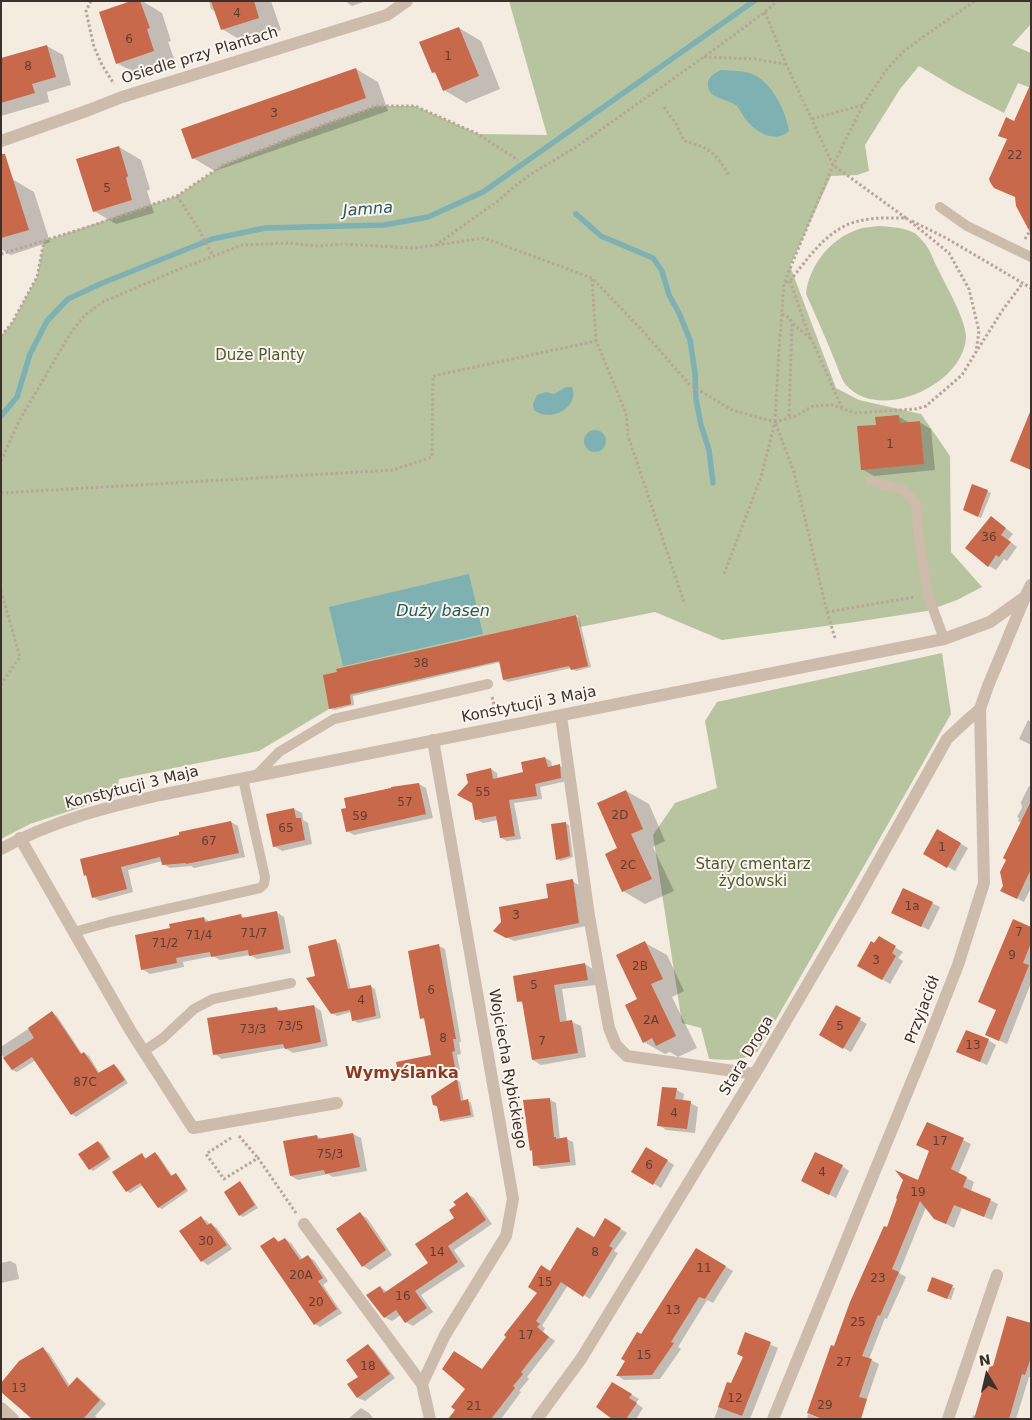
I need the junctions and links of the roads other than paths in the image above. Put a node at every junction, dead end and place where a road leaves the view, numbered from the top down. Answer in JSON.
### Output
{"nodes":[{"id":1,"x":407,"y":1,"type":"edge"},
{"id":2,"x":1,"y":141,"type":"edge"},
{"id":3,"x":940,"y":207,"type":"dead end"},
{"id":4,"x":1031,"y":256,"type":"edge"},
{"id":5,"x":871,"y":480,"type":"dead end"},
{"id":6,"x":1031,"y":585,"type":"edge"},
{"id":7,"x":1025,"y":597,"type":"junction"},
{"id":8,"x":944,"y":639,"type":"junction"},
{"id":9,"x":488,"y":684,"type":"road end"},
{"id":10,"x":980,"y":709,"type":"junction"},
{"id":11,"x":561,"y":716,"type":"junction"},
{"id":12,"x":433,"y":740,"type":"junction"},
{"id":13,"x":249,"y":777,"type":"junction"},
{"id":14,"x":20,"y":838,"type":"junction"},
{"id":15,"x":1,"y":849,"type":"edge"},
{"id":16,"x":74,"y":932,"type":"junction"},
{"id":17,"x":291,"y":982,"type":"dead end"},
{"id":18,"x":144,"y":1051,"type":"junction"},
{"id":19,"x":756,"y":1074,"type":"junction"},
{"id":20,"x":338,"y":1103,"type":"dead end"},
{"id":21,"x":304,"y":1224,"type":"road end"},
{"id":22,"x":998,"y":1275,"type":"dead end"},
{"id":23,"x":422,"y":1384,"type":"junction"},
{"id":24,"x":1,"y":1408,"type":"edge"},
{"id":25,"x":14,"y":1419,"type":"edge"},
{"id":26,"x":430,"y":1419,"type":"edge"},
{"id":27,"x":537,"y":1419,"type":"edge"},
{"id":28,"x":773,"y":1419,"type":"edge"},
{"id":29,"x":948,"y":1419,"type":"edge"}],
"edges":[{"from":1,"to":2,"type":"street","name":"Osiedle przy Plantach"},
{"from":3,"to":4,"type":"lane"},
{"from":5,"to":8,"type":"lane"},
{"from":6,"to":7,"type":"street","name":"Konstytucji 3 Maja"},
{"from":7,"to":8,"type":"street","name":"Konstytucji 3 Maja"},
{"from":7,"to":10,"type":"street","name":"Przyjaciół"},
{"from":8,"to":11,"type":"street","name":"Konstytucji 3 Maja"},
{"from":9,"to":13,"type":"lane"},
{"from":10,"to":19,"type":"street","name":"Stara Droga"},
{"from":10,"to":28,"type":"street","name":"Przyjaciół"},
{"from":11,"to":12,"type":"street","name":"Konstytucji 3 Maja"},
{"from":11,"to":19,"type":"street"},
{"from":12,"to":13,"type":"street","name":"Konstytucji 3 Maja"},
{"from":12,"to":23,"type":"street","name":"Wojciecha Rybickiego"},
{"from":13,"to":14,"type":"street","name":"Konstytucji 3 Maja"},
{"from":13,"to":16,"type":"lane"},
{"from":14,"to":15,"type":"street","name":"Konstytucji 3 Maja"},
{"from":14,"to":16,"type":"street"},
{"from":16,"to":18,"type":"street"},
{"from":17,"to":18,"type":"lane"},
{"from":18,"to":20,"type":"street"},
{"from":19,"to":27,"type":"street","name":"Stara Droga"},
{"from":21,"to":23,"type":"street"},
{"from":22,"to":29,"type":"street"},
{"from":23,"to":26,"type":"street"},
{"from":24,"to":25,"type":"street"}]}
